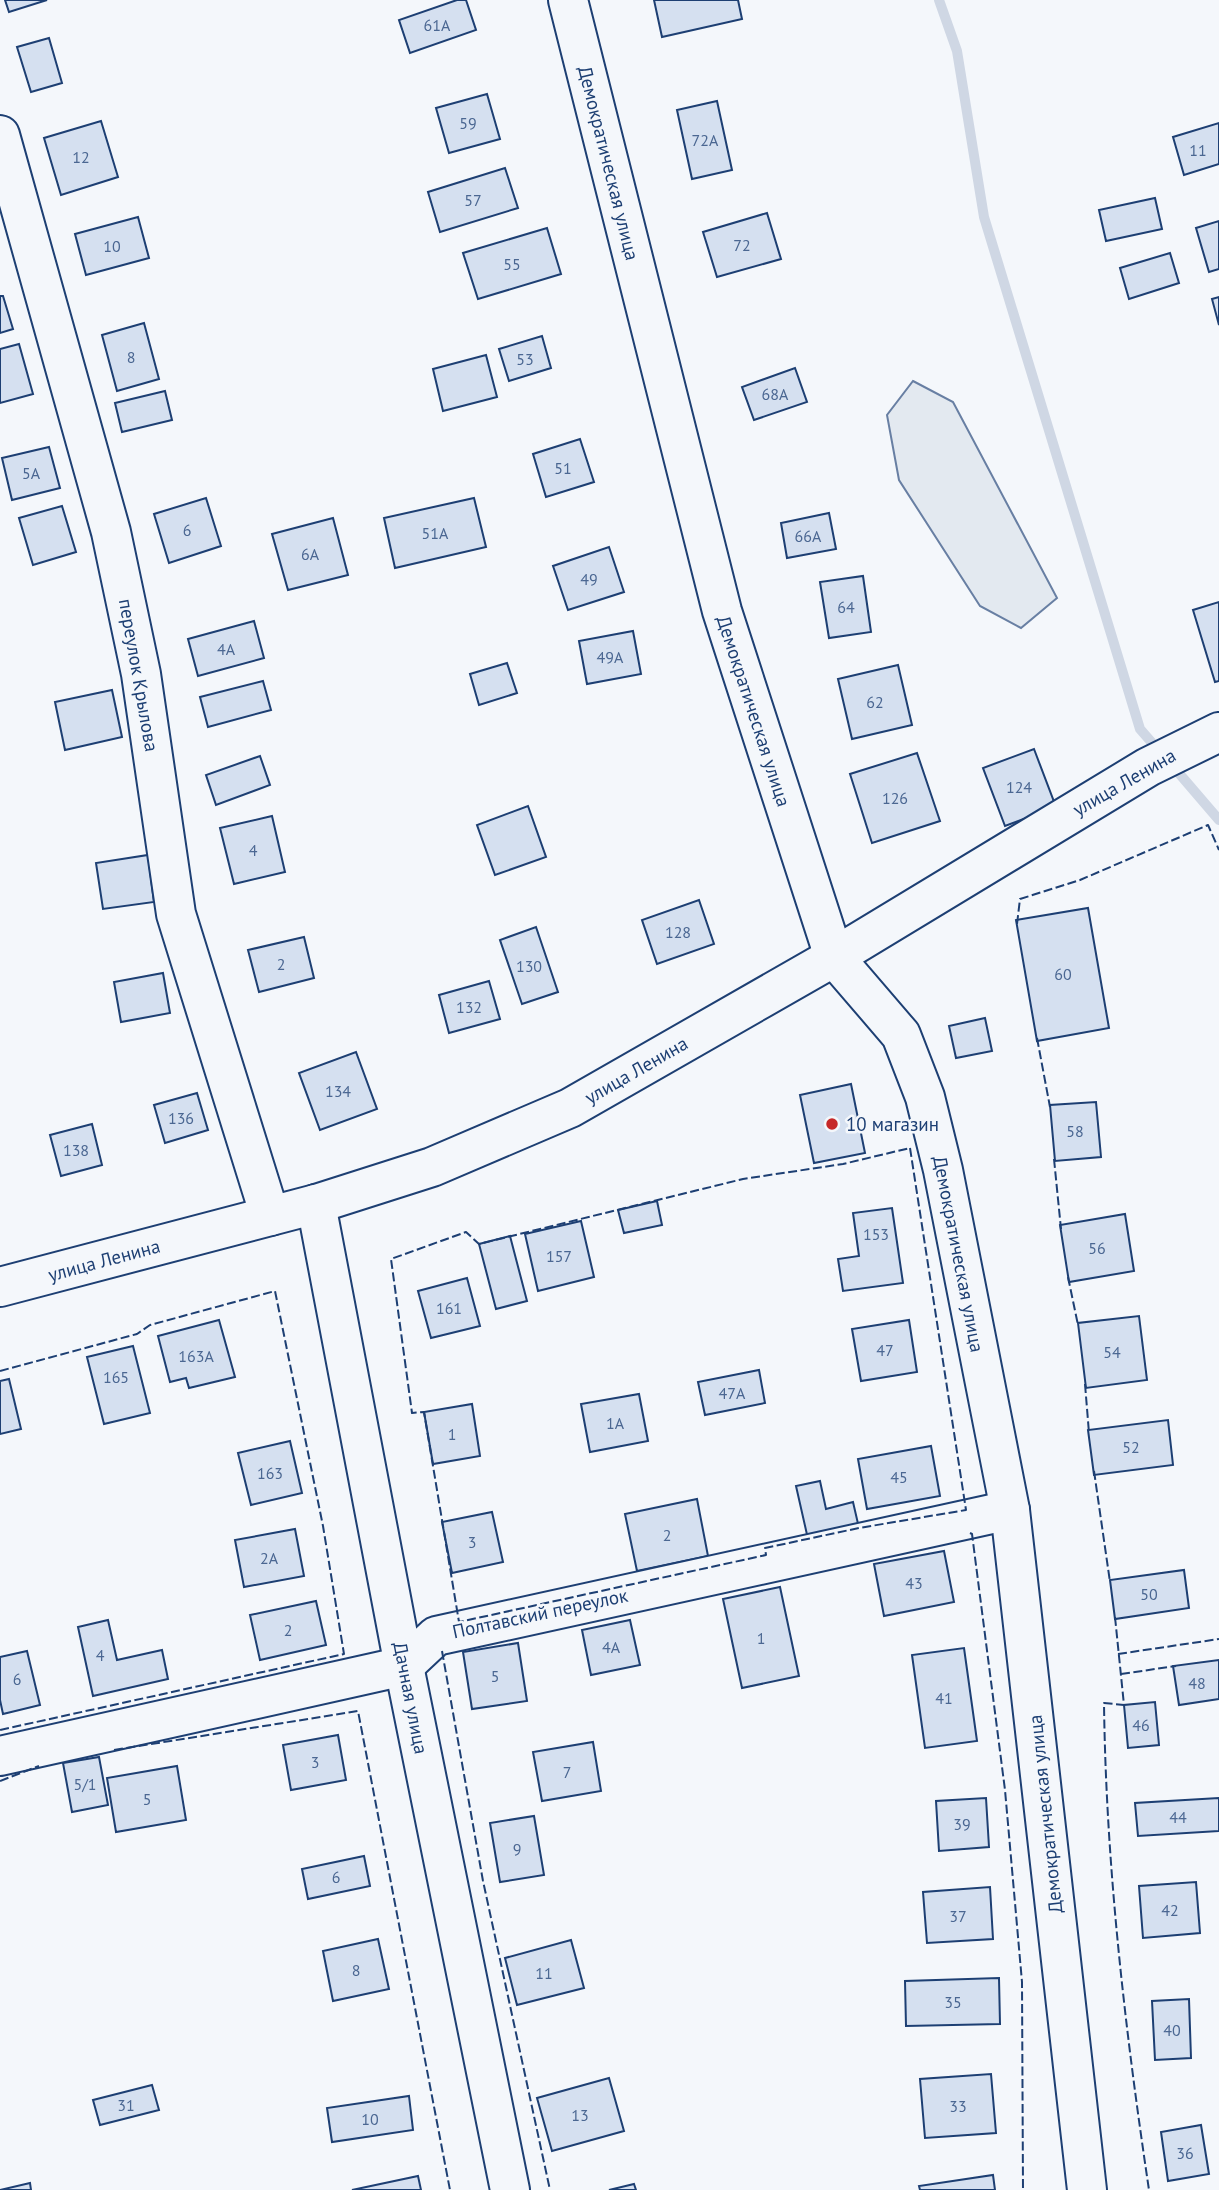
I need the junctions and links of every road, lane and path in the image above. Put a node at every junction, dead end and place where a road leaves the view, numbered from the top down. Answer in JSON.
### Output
{"nodes":[{"id":1,"x":568,"y":0,"type":"edge"},
{"id":2,"x":0,"y":135,"type":"edge"},
{"id":3,"x":1219,"y":732,"type":"edge"},
{"id":4,"x":834,"y":957,"type":"junction"},
{"id":5,"x":316,"y":1204,"type":"junction"},
{"id":6,"x":270,"y":1216,"type":"junction"},
{"id":7,"x":0,"y":1287,"type":"edge"},
{"id":8,"x":1010,"y":1510,"type":"junction"},
{"id":9,"x":404,"y":1666,"type":"junction"},
{"id":10,"x":0,"y":1756,"type":"edge"},
{"id":11,"x":510,"y":2190,"type":"edge"},
{"id":12,"x":1087,"y":2190,"type":"edge"}],
"edges":[{"from":1,"to":4,"type":"street","name":"Демократическая улица"},
{"from":2,"to":6,"type":"street","name":"переулок Крылова"},
{"from":3,"to":4,"type":"street","name":"улица Ленина"},
{"from":4,"to":5,"type":"street","name":"улица Ленина"},
{"from":4,"to":8,"type":"street","name":"Демократическая улица"},
{"from":5,"to":6,"type":"street","name":"улица Ленина"},
{"from":5,"to":9,"type":"street","name":"Дачная улица"},
{"from":6,"to":7,"type":"street","name":"улица Ленина"},
{"from":8,"to":9,"type":"street","name":"Полтавский переулок"},
{"from":8,"to":12,"type":"street","name":"Демократическая улица"},
{"from":9,"to":10,"type":"street"},
{"from":9,"to":11,"type":"street","name":"Дачная улица"}]}
